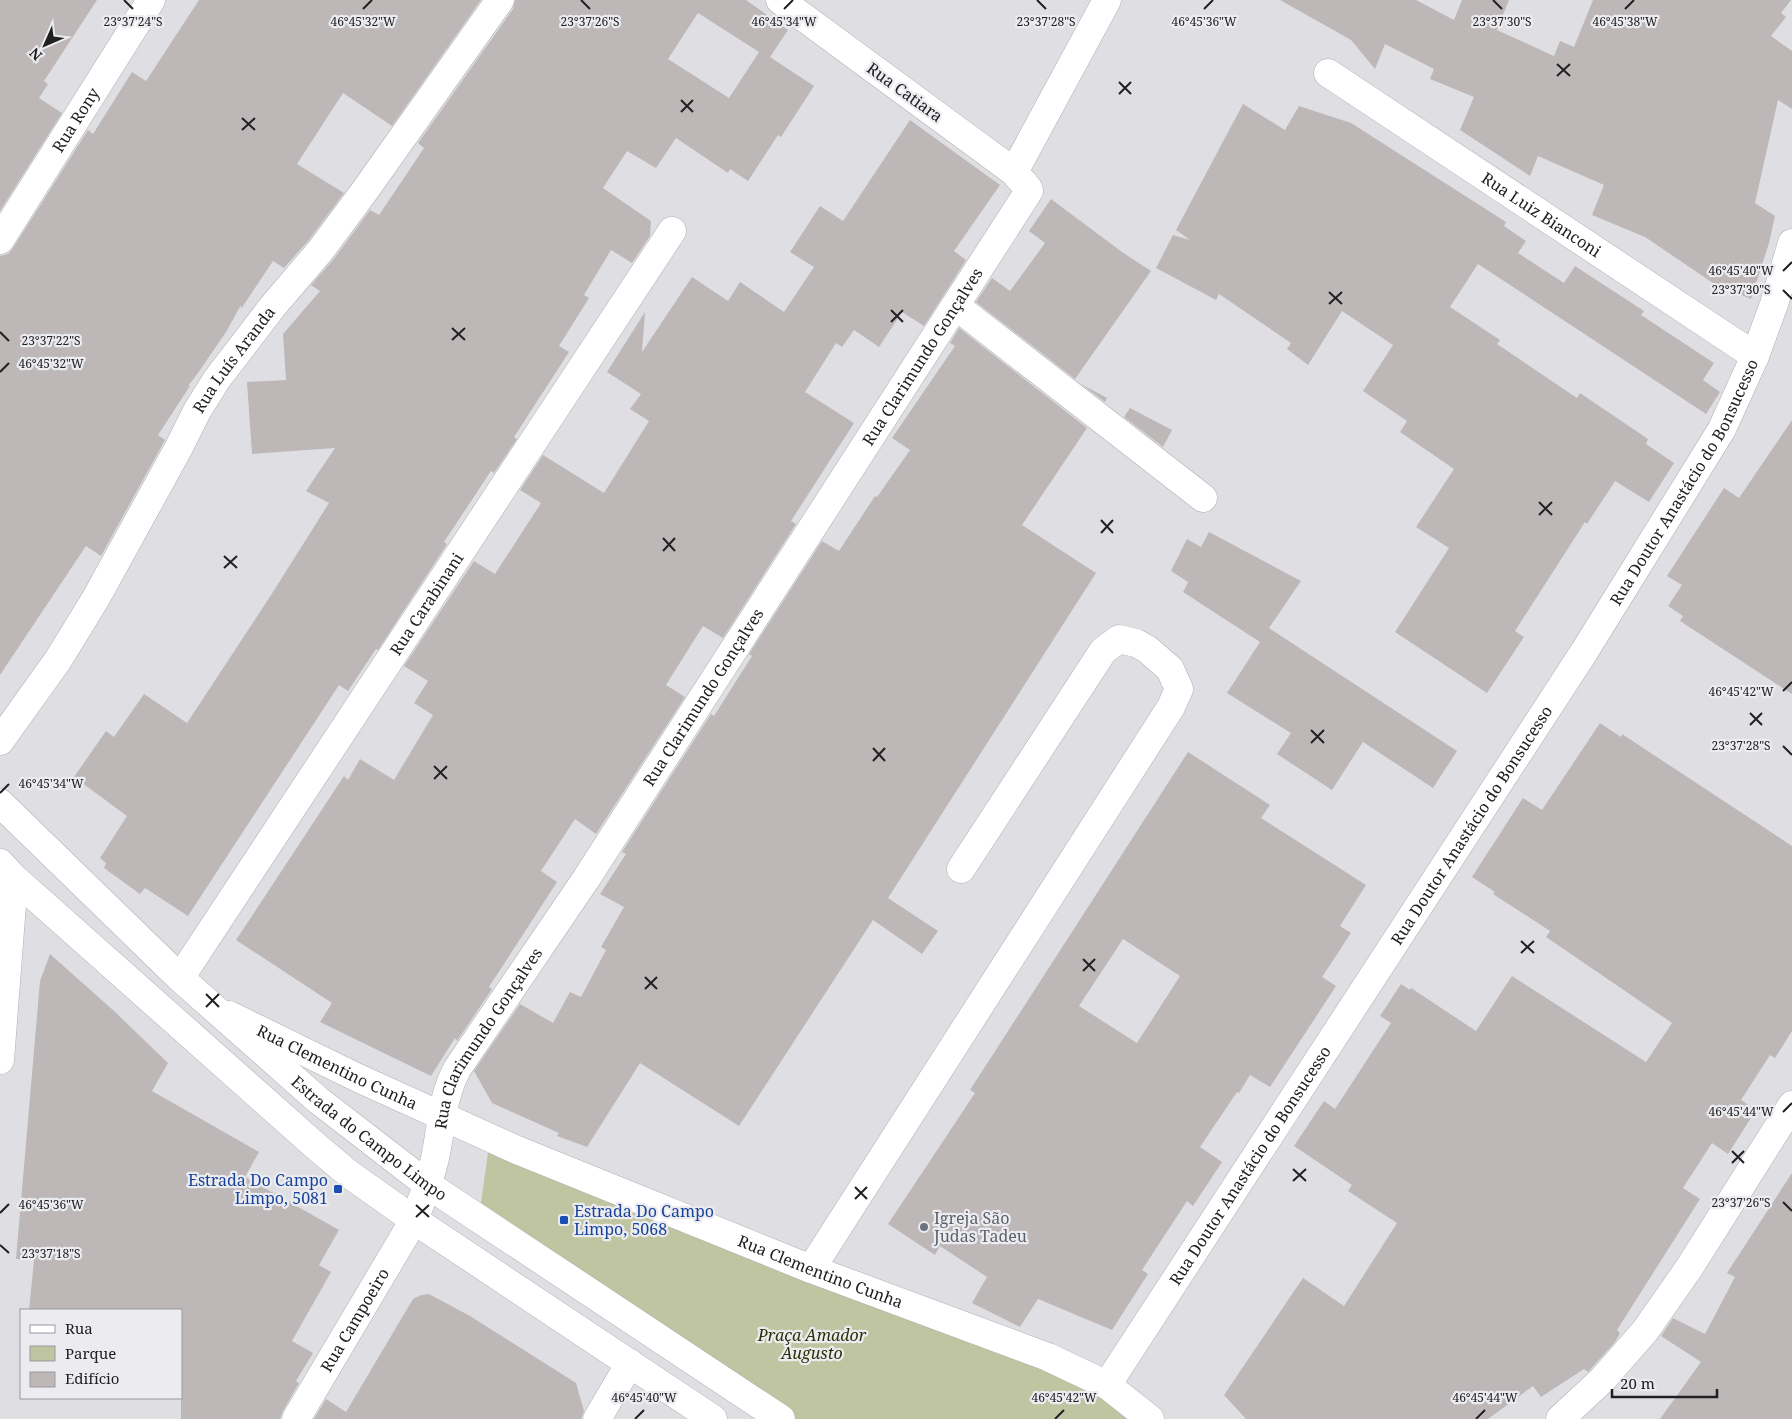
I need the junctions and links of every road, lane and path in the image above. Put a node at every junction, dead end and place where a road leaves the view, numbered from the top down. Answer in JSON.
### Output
{"nodes":[{"id":1,"x":151,"y":0,"type":"edge"},
{"id":2,"x":500,"y":0,"type":"edge"},
{"id":3,"x":780,"y":0,"type":"edge"},
{"id":4,"x":1107,"y":0,"type":"edge"},
{"id":5,"x":1328,"y":73,"type":"dead end"},
{"id":6,"x":1021,"y":180,"type":"junction"},
{"id":7,"x":672,"y":231,"type":"dead end"},
{"id":8,"x":0,"y":240,"type":"edge"},
{"id":9,"x":1792,"y":243,"type":"edge"},
{"id":10,"x":956,"y":306,"type":"junction"},
{"id":11,"x":1755,"y":356,"type":"junction"},
{"id":12,"x":1204,"y":498,"type":"dead end"},
{"id":13,"x":0,"y":741,"type":"edge"},
{"id":14,"x":0,"y":803,"type":"edge"},
{"id":15,"x":961,"y":869,"type":"dead end"},
{"id":16,"x":7,"y":871,"type":"edge"},
{"id":17,"x":180,"y":978,"type":"junction"},
{"id":18,"x":212,"y":1006,"type":"junction"},
{"id":19,"x":0,"y":1060,"type":"edge"},
{"id":20,"x":1792,"y":1105,"type":"edge"},
{"id":21,"x":442,"y":1116,"type":"junction"},
{"id":22,"x":428,"y":1185,"type":"junction"},
{"id":23,"x":414,"y":1220,"type":"junction"},
{"id":24,"x":811,"y":1269,"type":"junction"},
{"id":25,"x":630,"y":1363,"type":"junction"},
{"id":26,"x":1106,"y":1385,"type":"junction"},
{"id":27,"x":296,"y":1419,"type":"edge"},
{"id":28,"x":597,"y":1419,"type":"edge"},
{"id":29,"x":713,"y":1419,"type":"edge"},
{"id":30,"x":781,"y":1419,"type":"edge"},
{"id":31,"x":1150,"y":1419,"type":"edge"},
{"id":32,"x":1560,"y":1419,"type":"edge"}],
"edges":[{"from":1,"to":8,"type":"street","name":"Rua Rony"},
{"from":2,"to":13,"type":"street","name":"Rua Luís Aranda"},
{"from":3,"to":6,"type":"street","name":"Rua Catiara"},
{"from":4,"to":6,"type":"street","name":"Rua Clarimundo Gonçalves"},
{"from":5,"to":11,"type":"street","name":"Rua Luiz Bianconi"},
{"from":6,"to":10,"type":"street","name":"Rua Clarimundo Gonçalves"},
{"from":7,"to":17,"type":"street","name":"Rua Carabinani"},
{"from":9,"to":11,"type":"street","name":"Rua Doutor Anastácio do Bonsucesso"},
{"from":10,"to":12,"type":"street"},
{"from":10,"to":21,"type":"street","name":"Rua Clarimundo Gonçalves"},
{"from":11,"to":26,"type":"street","name":"Rua Doutor Anastácio do Bonsucesso"},
{"from":14,"to":17,"type":"street","name":"Estrada do Campo Limpo"},
{"from":15,"to":24,"type":"street"},
{"from":16,"to":19,"type":"street"},
{"from":16,"to":23,"type":"street"},
{"from":17,"to":18,"type":"street","name":"Estrada do Campo Limpo"},
{"from":18,"to":21,"type":"street","name":"Rua Clementino Cunha"},
{"from":18,"to":22,"type":"street","name":"Estrada do Campo Limpo"},
{"from":20,"to":32,"type":"street"},
{"from":21,"to":22,"type":"street","name":"Rua Clarimundo Gonçalves"},
{"from":21,"to":24,"type":"street","name":"Rua Clementino Cunha"},
{"from":22,"to":23,"type":"street","name":"Rua Clarimundo Gonçalves"},
{"from":22,"to":30,"type":"street","name":"Estrada do Campo Limpo"},
{"from":23,"to":25,"type":"street"},
{"from":23,"to":27,"type":"street","name":"Rua Campoeiro"},
{"from":24,"to":26,"type":"street","name":"Rua Clementino Cunha"},
{"from":25,"to":28,"type":"street"},
{"from":25,"to":29,"type":"street"},
{"from":26,"to":31,"type":"street","name":"Rua Clementino Cunha"}]}
